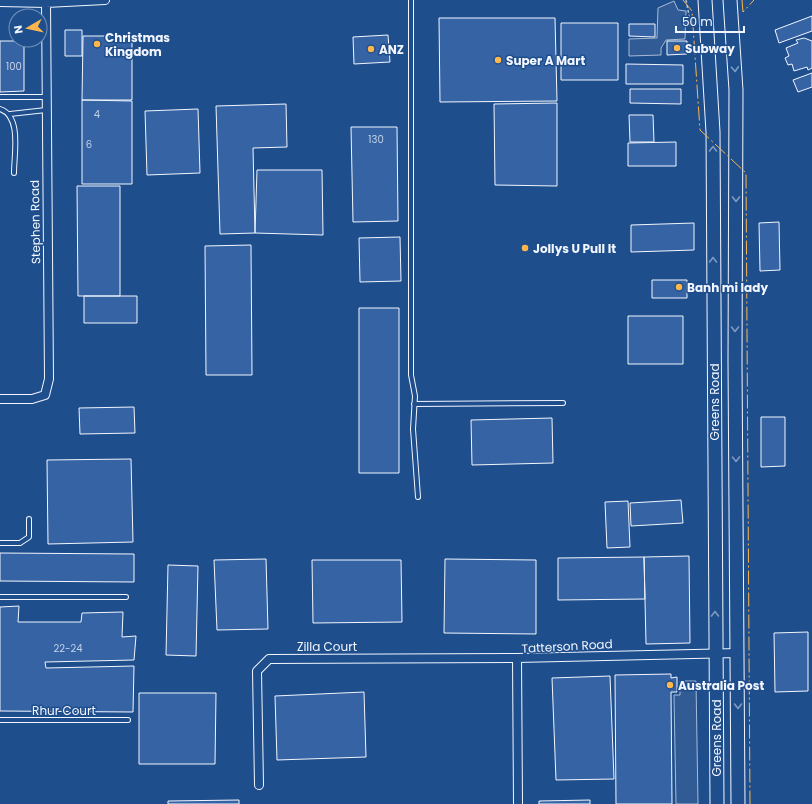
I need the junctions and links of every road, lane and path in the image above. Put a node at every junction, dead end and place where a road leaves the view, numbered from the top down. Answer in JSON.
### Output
{"nodes":[{"id":1,"x":105,"y":0,"type":"edge"},
{"id":2,"x":411,"y":0,"type":"edge"},
{"id":3,"x":686,"y":0,"type":"edge"},
{"id":4,"x":694,"y":0,"type":"edge"},
{"id":5,"x":705,"y":0,"type":"edge"},
{"id":6,"x":731,"y":1,"type":"edge"},
{"id":7,"x":0,"y":2,"type":"edge"},
{"id":8,"x":46,"y":3,"type":"junction"},
{"id":9,"x":706,"y":15,"type":"junction"},
{"id":10,"x":690,"y":20,"type":"dead end"},
{"id":11,"x":0,"y":97,"type":"edge"},
{"id":12,"x":46,"y":97,"type":"junction"},
{"id":13,"x":0,"y":109,"type":"edge"},
{"id":14,"x":46,"y":110,"type":"junction"},
{"id":15,"x":10,"y":114,"type":"junction"},
{"id":16,"x":14,"y":173,"type":"dead end"},
{"id":17,"x":713,"y":216,"type":"junction"},
{"id":18,"x":736,"y":216,"type":"junction"},
{"id":19,"x":0,"y":399,"type":"edge"},
{"id":20,"x":563,"y":403,"type":"dead end"},
{"id":21,"x":414,"y":404,"type":"junction"},
{"id":22,"x":418,"y":498,"type":"dead end"},
{"id":23,"x":29,"y":519,"type":"dead end"},
{"id":24,"x":0,"y":543,"type":"edge"},
{"id":25,"x":0,"y":597,"type":"edge"},
{"id":26,"x":126,"y":597,"type":"dead end"},
{"id":27,"x":716,"y":653,"type":"junction"},
{"id":28,"x":738,"y":653,"type":"junction"},
{"id":29,"x":517,"y":658,"type":"junction"},
{"id":30,"x":0,"y":720,"type":"edge"},
{"id":31,"x":128,"y":720,"type":"dead end"},
{"id":32,"x":259,"y":785,"type":"dead end"},
{"id":33,"x":518,"y":804,"type":"edge"},
{"id":34,"x":717,"y":804,"type":"edge"},
{"id":35,"x":738,"y":804,"type":"edge"}],
"edges":[{"from":1,"to":8,"type":"street"},
{"from":2,"to":21,"type":"lane"},
{"from":3,"to":10,"type":"path"},
{"from":4,"to":9,"type":"main road"},
{"from":5,"to":9,"type":"main road","name":"Greens Road"},
{"from":6,"to":18,"type":"main road","name":"Greens Road","one_way":true},
{"from":7,"to":8,"type":"street"},
{"from":8,"to":12,"type":"street","name":"Stephen Road"},
{"from":17,"to":9,"type":"main road","name":"Greens Road","one_way":true},
{"from":11,"to":12,"type":"lane"},
{"from":12,"to":14,"type":"street","name":"Stephen Road"},
{"from":13,"to":15,"type":"lane"},
{"from":14,"to":15,"type":"lane"},
{"from":14,"to":19,"type":"street","name":"Stephen Road"},
{"from":15,"to":16,"type":"lane"},
{"from":17,"to":18,"type":"main road"},
{"from":27,"to":17,"type":"main road","name":"Greens Road","one_way":true},
{"from":18,"to":28,"type":"main road","name":"Greens Road","one_way":true},
{"from":20,"to":21,"type":"lane"},
{"from":21,"to":22,"type":"lane"},
{"from":23,"to":24,"type":"lane"},
{"from":25,"to":26,"type":"lane"},
{"from":27,"to":28,"type":"street","name":"Tatterson Road"},
{"from":27,"to":29,"type":"street","name":"Tatterson Road"},
{"from":27,"to":34,"type":"main road","name":"Greens Road"},
{"from":28,"to":35,"type":"main road","name":"Greens Road","one_way":true},
{"from":29,"to":32,"type":"street","name":"Zilla Court"},
{"from":29,"to":33,"type":"street","name":"Tatterson Road"},
{"from":30,"to":31,"type":"lane","name":"Rhur Court"}]}
